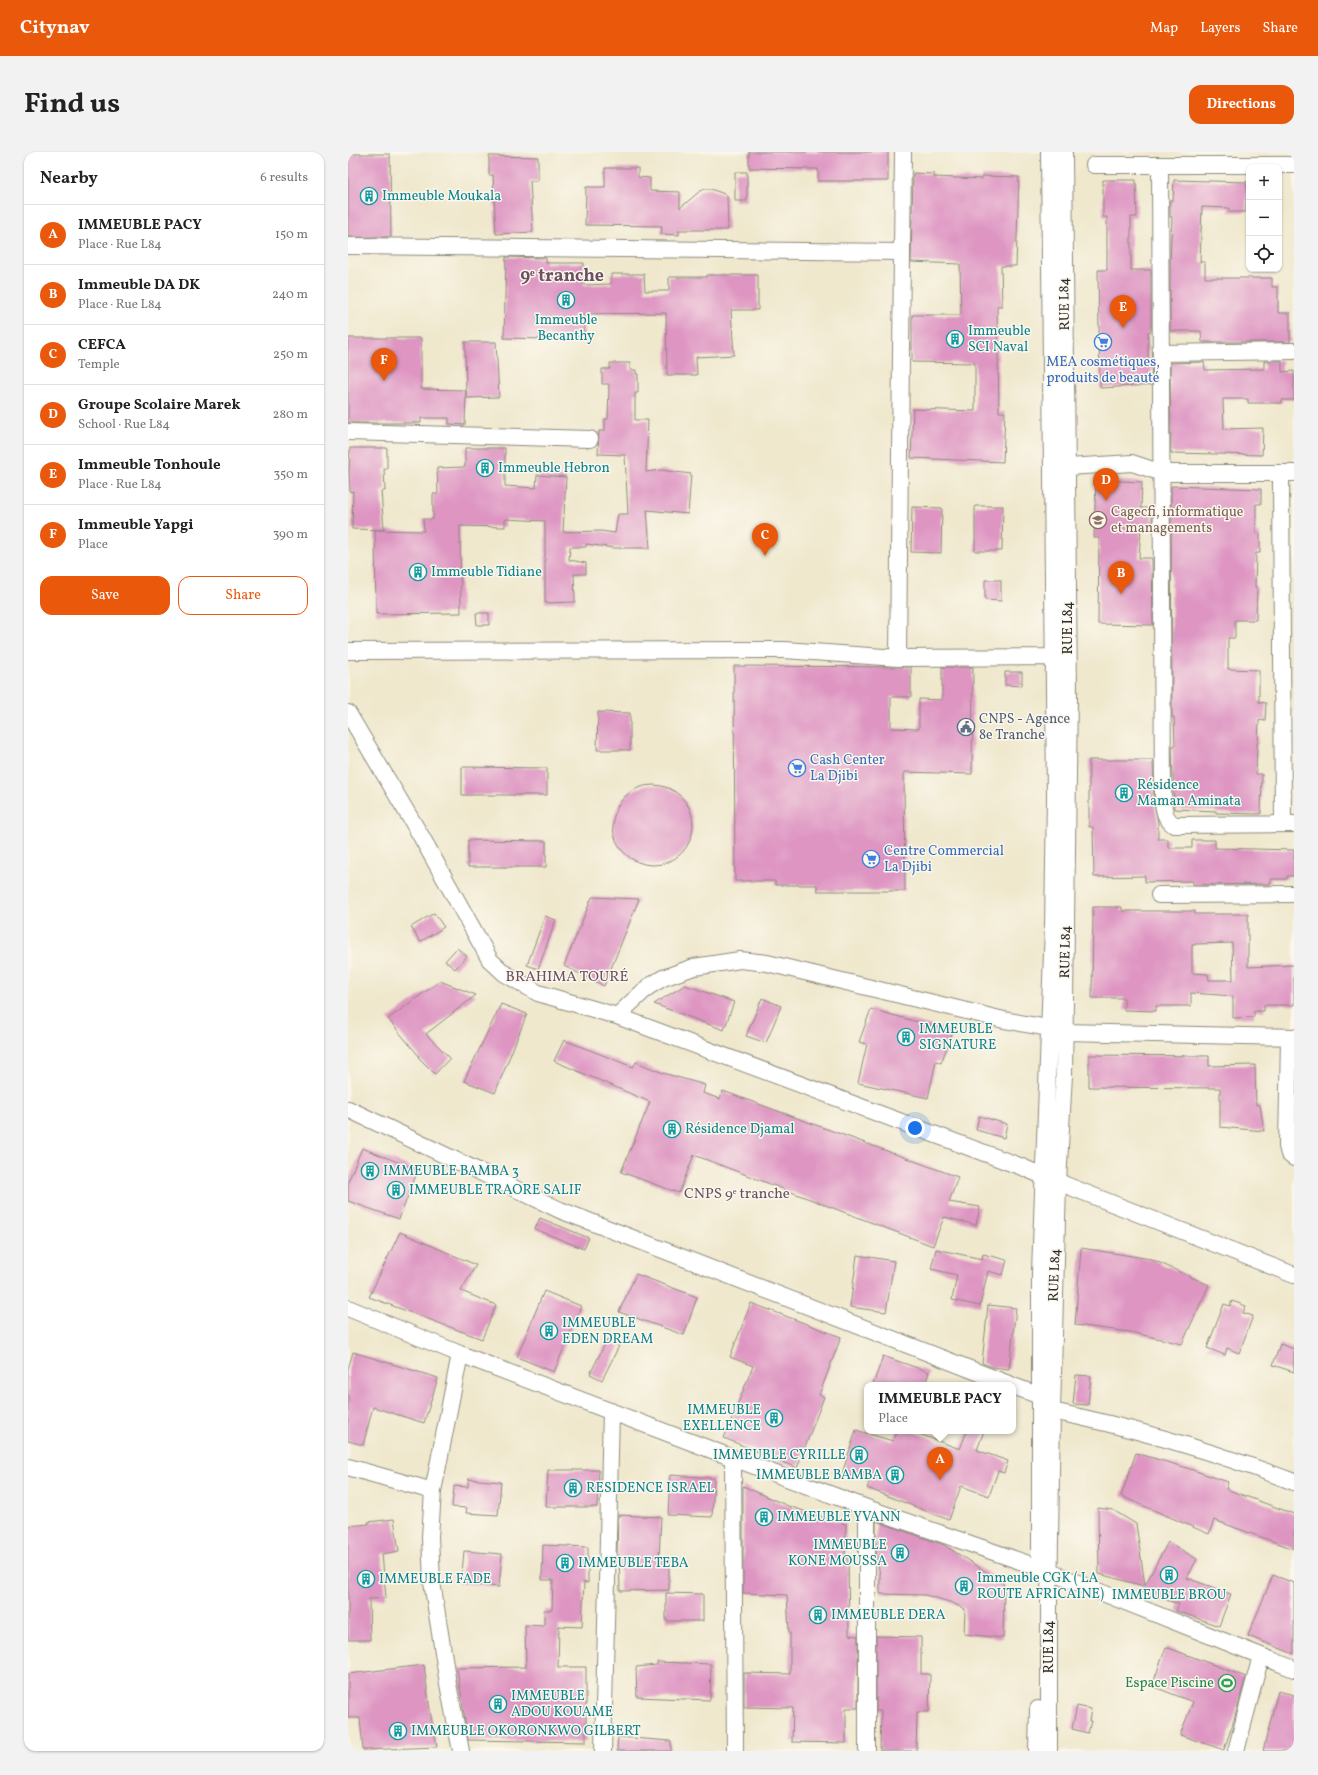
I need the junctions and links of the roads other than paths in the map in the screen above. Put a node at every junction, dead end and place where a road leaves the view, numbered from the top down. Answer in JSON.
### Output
{"nodes":[{"id":1,"x":903,"y":152,"type":"edge"},
{"id":2,"x":1049,"y":152,"type":"edge"},
{"id":3,"x":1064,"y":152,"type":"edge"},
{"id":4,"x":1294,"y":165,"type":"edge"},
{"id":5,"x":1094,"y":166,"type":"dead end"},
{"id":6,"x":1160,"y":166,"type":"junction"},
{"id":7,"x":348,"y":246,"type":"edge"},
{"id":8,"x":902,"y":252,"type":"junction"},
{"id":9,"x":1294,"y":352,"type":"edge"},
{"id":10,"x":1161,"y":353,"type":"junction"},
{"id":11,"x":348,"y":432,"type":"edge"},
{"id":12,"x":590,"y":439,"type":"dead end"},
{"id":13,"x":1068,"y":472,"type":"junction"},
{"id":14,"x":1158,"y":472,"type":"junction"},
{"id":15,"x":1288,"y":474,"type":"edge"},
{"id":16,"x":1288,"y":588,"type":"edge"},
{"id":17,"x":348,"y":651,"type":"edge"},
{"id":18,"x":1061,"y":657,"type":"junction"},
{"id":19,"x":898,"y":658,"type":"junction"},
{"id":20,"x":1288,"y":710,"type":"edge"},
{"id":21,"x":348,"y":713,"type":"edge"},
{"id":22,"x":1288,"y":824,"type":"edge"},
{"id":23,"x":1294,"y":894,"type":"edge"},
{"id":24,"x":1159,"y":895,"type":"dead end"},
{"id":25,"x":617,"y":1016,"type":"junction"},
{"id":26,"x":1056,"y":1030,"type":"junction"},
{"id":27,"x":1291,"y":1037,"type":"edge"},
{"id":28,"x":348,"y":1109,"type":"edge"},
{"id":29,"x":1294,"y":1158,"type":"edge"},
{"id":30,"x":1043,"y":1176,"type":"junction"},
{"id":31,"x":1058,"y":1182,"type":"junction"},
{"id":32,"x":1294,"y":1276,"type":"edge"},
{"id":33,"x":348,"y":1308,"type":"edge"},
{"id":34,"x":460,"y":1354,"type":"junction"},
{"id":35,"x":1004,"y":1382,"type":"edge"},
{"id":36,"x":1016,"y":1387,"type":"edge"},
{"id":37,"x":1040,"y":1396,"type":"junction"},
{"id":38,"x":611,"y":1411,"type":"junction"},
{"id":39,"x":1052,"y":1411,"type":"junction"},
{"id":40,"x":733,"y":1458,"type":"junction"},
{"id":41,"x":348,"y":1466,"type":"edge"},
{"id":42,"x":1294,"y":1482,"type":"edge"},
{"id":43,"x":433,"y":1491,"type":"junction"},
{"id":44,"x":867,"y":1508,"type":"junction"},
{"id":45,"x":1045,"y":1570,"type":"junction"},
{"id":46,"x":1262,"y":1656,"type":"junction"},
{"id":47,"x":1294,"y":1668,"type":"edge"},
{"id":48,"x":461,"y":1751,"type":"edge"},
{"id":49,"x":603,"y":1751,"type":"edge"},
{"id":50,"x":735,"y":1751,"type":"edge"},
{"id":51,"x":867,"y":1751,"type":"edge"},
{"id":52,"x":1038,"y":1751,"type":"edge"},
{"id":53,"x":1049,"y":1751,"type":"edge"},
{"id":54,"x":1236,"y":1751,"type":"edge"}],
"edges":[{"from":1,"to":8,"type":"street"},
{"from":2,"to":18,"type":"street","name":"RUE L84"},
{"from":3,"to":13,"type":"street","name":"RUE L84"},
{"from":4,"to":6,"type":"street"},
{"from":5,"to":6,"type":"street"},
{"from":6,"to":10,"type":"street"},
{"from":7,"to":8,"type":"street"},
{"from":8,"to":19,"type":"street"},
{"from":9,"to":10,"type":"street"},
{"from":10,"to":14,"type":"street"},
{"from":11,"to":12,"type":"street"},
{"from":13,"to":14,"type":"street"},
{"from":13,"to":18,"type":"street","name":"RUE L84"},
{"from":14,"to":15,"type":"street"},
{"from":14,"to":22,"type":"street"},
{"from":15,"to":16,"type":"street"},
{"from":16,"to":20,"type":"street"},
{"from":17,"to":19,"type":"street"},
{"from":18,"to":19,"type":"street"},
{"from":18,"to":26,"type":"street","name":"RUE L84"},
{"from":20,"to":22,"type":"street"},
{"from":21,"to":25,"type":"street"},
{"from":23,"to":24,"type":"street"},
{"from":25,"to":26,"type":"street"},
{"from":25,"to":30,"type":"street"},
{"from":26,"to":27,"type":"street"},
{"from":26,"to":30,"type":"street","name":"RUE L84"},
{"from":26,"to":31,"type":"street","name":"RUE L84"},
{"from":27,"to":29,"type":"street"},
{"from":28,"to":35,"type":"street"},
{"from":30,"to":37,"type":"street","name":"RUE L84"},
{"from":31,"to":32,"type":"street"},
{"from":31,"to":39,"type":"street","name":"RUE L84"},
{"from":33,"to":34,"type":"street"},
{"from":34,"to":38,"type":"street"},
{"from":34,"to":43,"type":"street"},
{"from":36,"to":37,"type":"street"},
{"from":37,"to":45,"type":"street","name":"RUE L84"},
{"from":38,"to":40,"type":"street"},
{"from":38,"to":49,"type":"street"},
{"from":39,"to":42,"type":"street"},
{"from":39,"to":45,"type":"street","name":"RUE L84"},
{"from":40,"to":44,"type":"street"},
{"from":40,"to":50,"type":"street"},
{"from":41,"to":43,"type":"street"},
{"from":43,"to":48,"type":"street"},
{"from":44,"to":45,"type":"street"},
{"from":44,"to":51,"type":"street"},
{"from":45,"to":46,"type":"street"},
{"from":45,"to":52,"type":"street","name":"RUE L84"},
{"from":45,"to":53,"type":"street","name":"RUE L84"},
{"from":46,"to":47,"type":"street"},
{"from":46,"to":54,"type":"street"}]}
